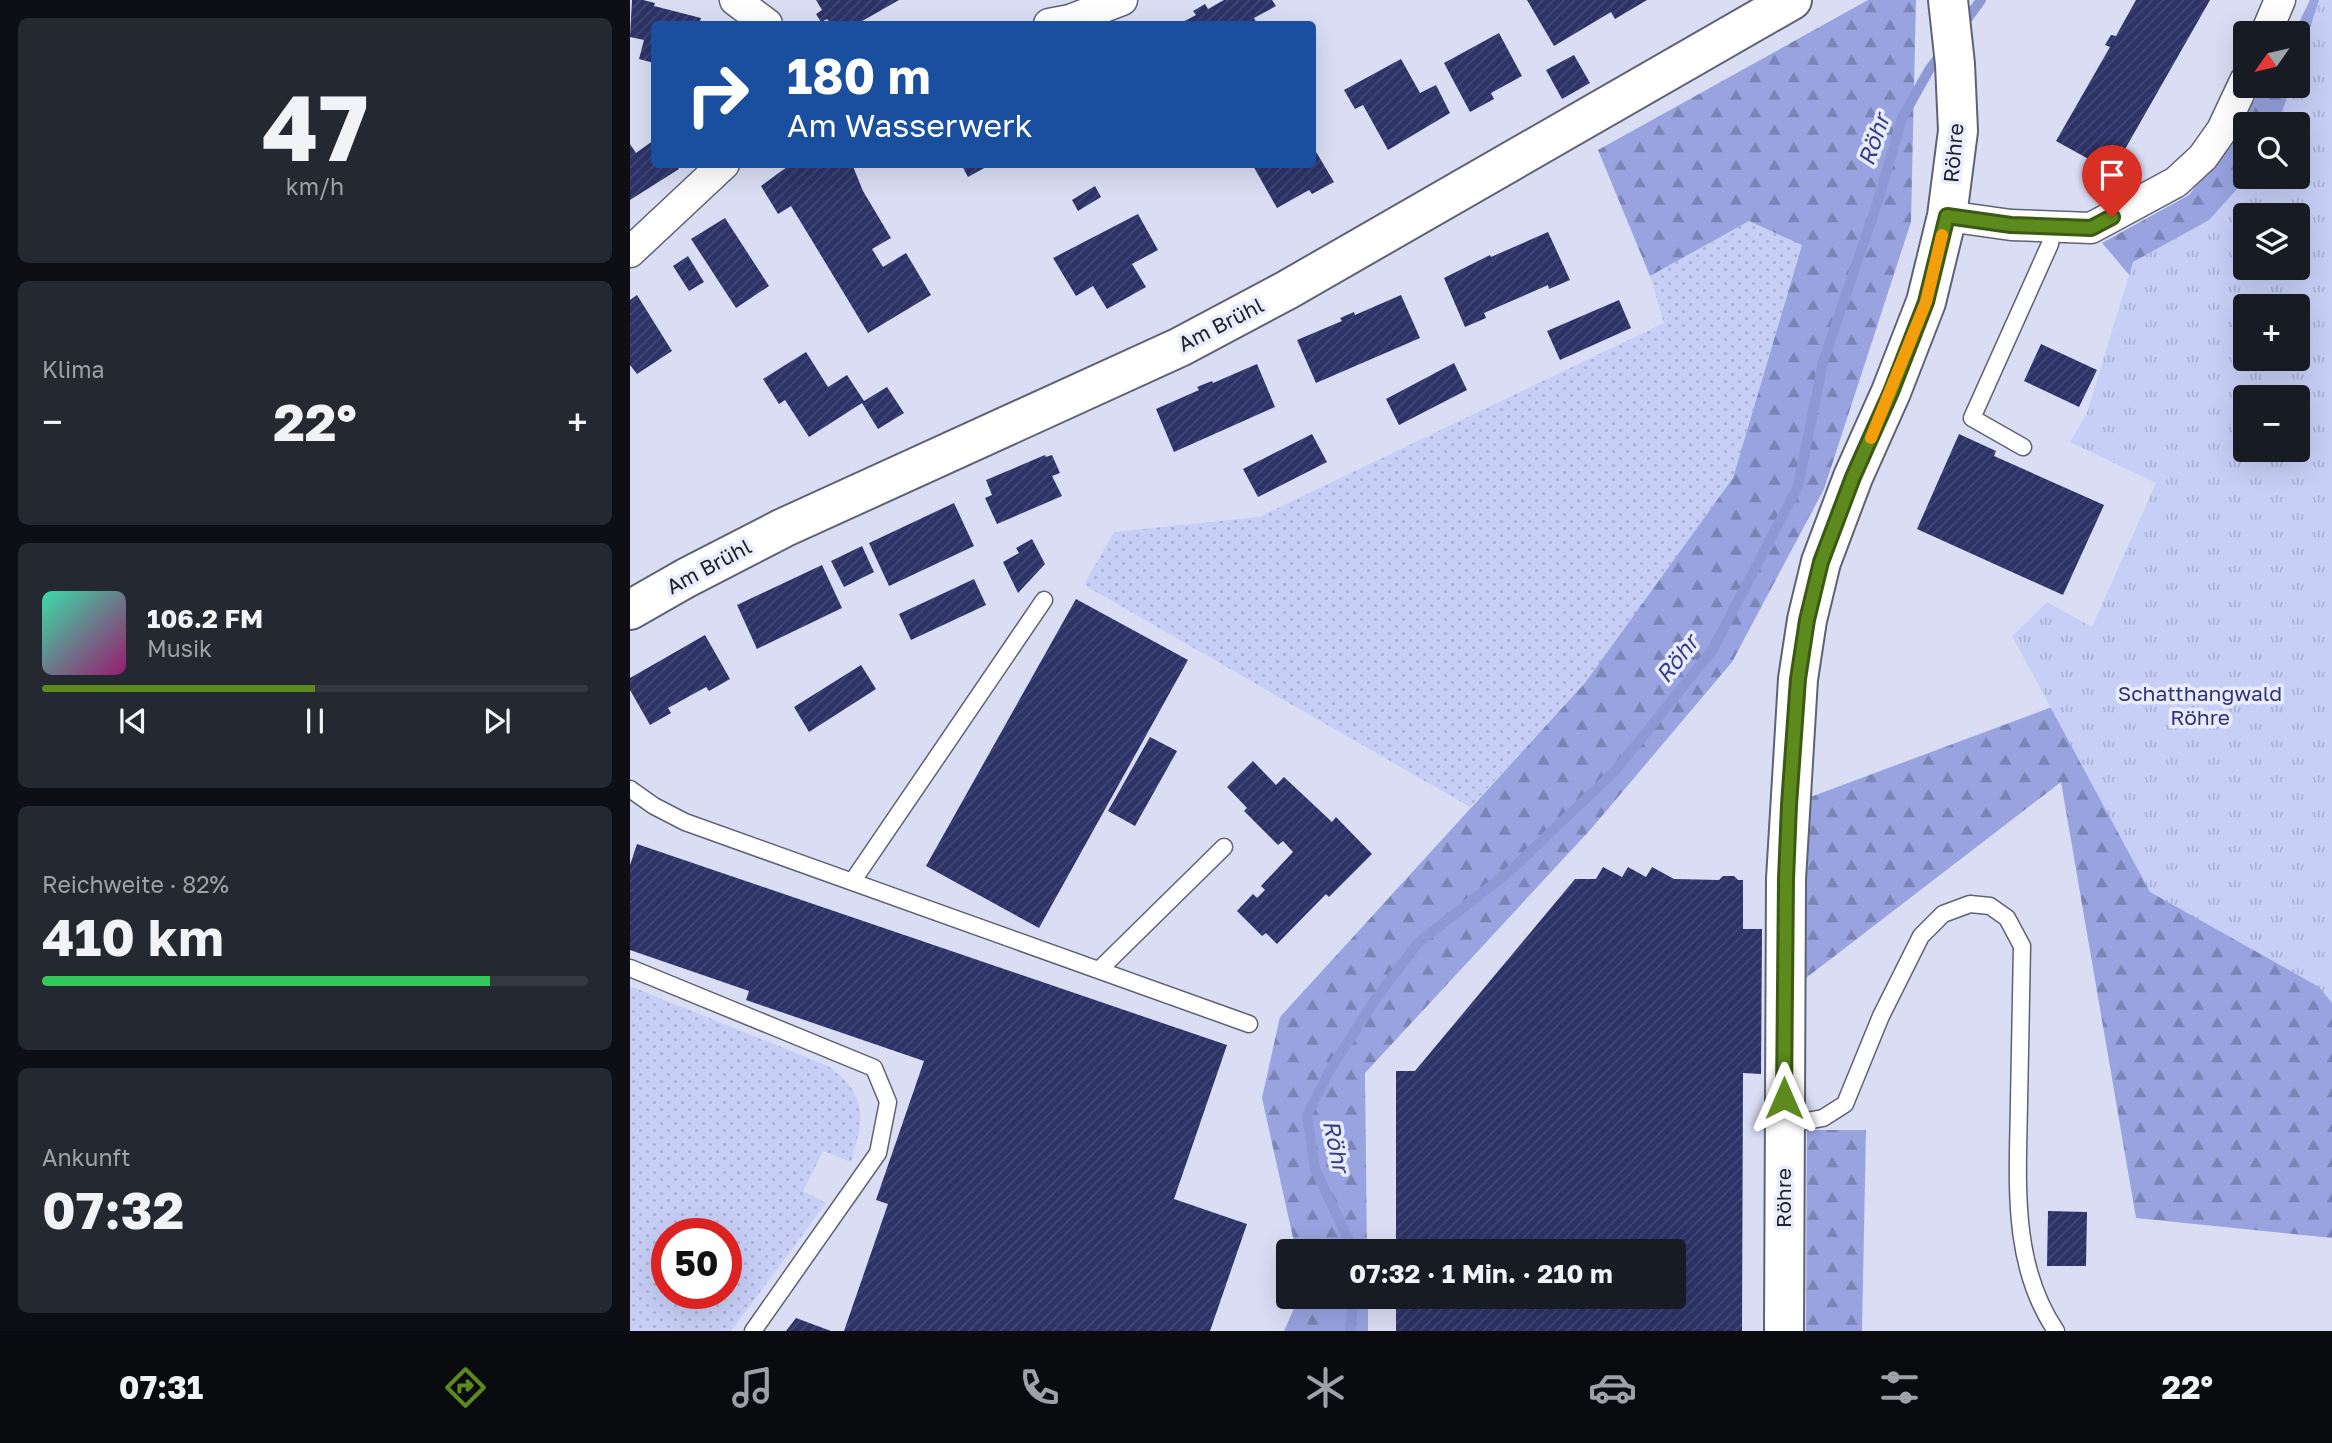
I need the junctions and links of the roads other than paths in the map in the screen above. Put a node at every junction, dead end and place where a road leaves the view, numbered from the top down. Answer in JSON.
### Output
{"nodes":[{"id":1,"x":735,"y":0,"type":"edge"},
{"id":2,"x":1122,"y":0,"type":"edge"},
{"id":3,"x":1792,"y":0,"type":"edge"},
{"id":4,"x":1948,"y":0,"type":"edge"},
{"id":5,"x":2280,"y":0,"type":"edge"},
{"id":6,"x":763,"y":21,"type":"edge"},
{"id":7,"x":1065,"y":21,"type":"edge"},
{"id":8,"x":2271,"y":21,"type":"edge"},
{"id":9,"x":2237,"y":98,"type":"edge"},
{"id":10,"x":720,"y":168,"type":"edge"},
{"id":11,"x":1947,"y":216,"type":"junction"},
{"id":12,"x":2052,"y":227,"type":"junction"},
{"id":13,"x":630,"y":252,"type":"edge"},
{"id":14,"x":2023,"y":447,"type":"dead end"},
{"id":15,"x":1044,"y":600,"type":"dead end"},
{"id":16,"x":630,"y":611,"type":"edge"},
{"id":17,"x":630,"y":789,"type":"edge"},
{"id":18,"x":1224,"y":848,"type":"dead end"},
{"id":19,"x":852,"y":881,"type":"junction"},
{"id":20,"x":630,"y":968,"type":"edge"},
{"id":21,"x":1099,"y":970,"type":"junction"},
{"id":22,"x":1249,"y":1024,"type":"dead end"},
{"id":23,"x":1784,"y":1125,"type":"junction"},
{"id":24,"x":753,"y":1331,"type":"edge"},
{"id":25,"x":1784,"y":1331,"type":"edge"},
{"id":26,"x":2056,"y":1331,"type":"edge"}],
"edges":[{"from":1,"to":6,"type":"street"},
{"from":2,"to":7,"type":"street"},
{"from":3,"to":16,"type":"main road","name":"Am Brühl"},
{"from":4,"to":11,"type":"main road","name":"Röhre"},
{"from":5,"to":8,"type":"street"},
{"from":9,"to":12,"type":"street"},
{"from":10,"to":13,"type":"street"},
{"from":11,"to":12,"type":"street"},
{"from":11,"to":23,"type":"main road","name":"Röhre"},
{"from":12,"to":14,"type":"lane"},
{"from":15,"to":19,"type":"lane"},
{"from":17,"to":19,"type":"lane"},
{"from":18,"to":21,"type":"lane"},
{"from":19,"to":21,"type":"lane"},
{"from":20,"to":24,"type":"lane"},
{"from":21,"to":22,"type":"lane"},
{"from":23,"to":25,"type":"main road","name":"Röhre"},
{"from":23,"to":26,"type":"lane"}]}
